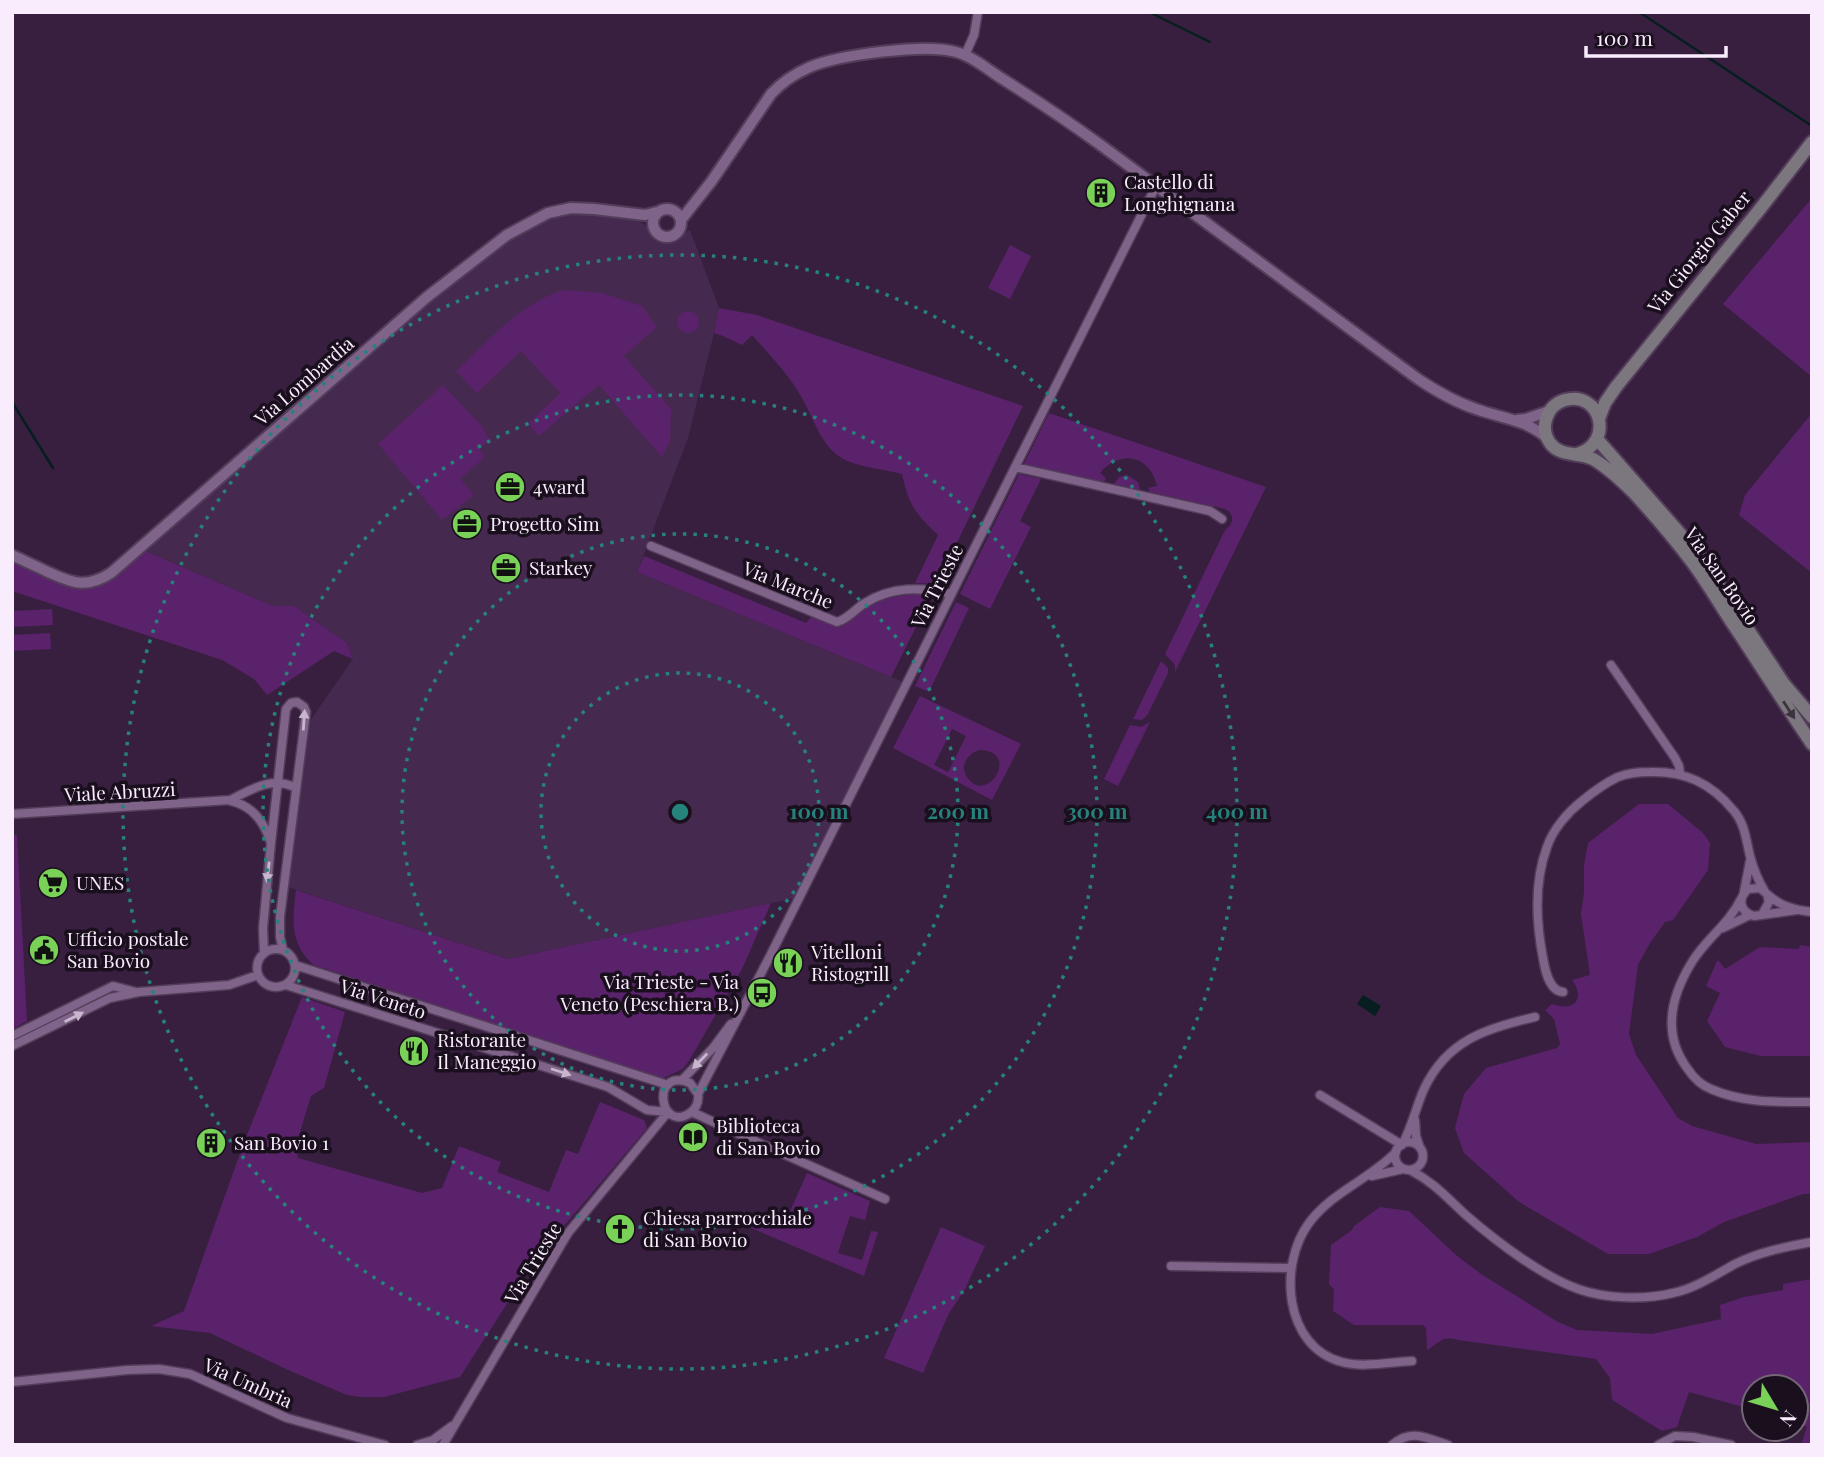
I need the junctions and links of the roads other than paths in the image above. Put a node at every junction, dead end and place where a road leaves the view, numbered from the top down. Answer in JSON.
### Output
{"nodes":[{"id":1,"x":978,"y":12,"type":"edge"},
{"id":2,"x":965,"y":55,"type":"junction"},
{"id":3,"x":1812,"y":142,"type":"edge"},
{"id":4,"x":1156,"y":186,"type":"junction"},
{"id":5,"x":657,"y":212,"type":"junction"},
{"id":6,"x":629,"y":213,"type":"junction"},
{"id":7,"x":678,"y":216,"type":"junction"},
{"id":8,"x":653,"y":226,"type":"junction"},
{"id":9,"x":1616,"y":387,"type":"junction"},
{"id":10,"x":1586,"y":402,"type":"junction"},
{"id":11,"x":1549,"y":411,"type":"junction"},
{"id":12,"x":1599,"y":419,"type":"junction"},
{"id":13,"x":1515,"y":420,"type":"junction"},
{"id":14,"x":1547,"y":438,"type":"junction"},
{"id":15,"x":1597,"y":439,"type":"junction"},
{"id":16,"x":1577,"y":454,"type":"junction"},
{"id":17,"x":1015,"y":467,"type":"junction"},
{"id":18,"x":1222,"y":519,"type":"dead end"},
{"id":19,"x":651,"y":546,"type":"dead end"},
{"id":20,"x":12,"y":555,"type":"edge"},
{"id":21,"x":951,"y":594,"type":"junction"},
{"id":22,"x":1611,"y":665,"type":"dead end"},
{"id":23,"x":1812,"y":717,"type":"edge"},
{"id":24,"x":1812,"y":744,"type":"edge"},
{"id":25,"x":1681,"y":774,"type":"junction"},
{"id":26,"x":278,"y":782,"type":"junction"},
{"id":27,"x":296,"y":788,"type":"junction"},
{"id":28,"x":230,"y":800,"type":"junction"},
{"id":29,"x":12,"y":814,"type":"edge"},
{"id":30,"x":271,"y":843,"type":"junction"},
{"id":31,"x":1750,"y":858,"type":"junction"},
{"id":32,"x":1765,"y":892,"type":"junction"},
{"id":33,"x":1743,"y":895,"type":"junction"},
{"id":34,"x":1797,"y":910,"type":"junction"},
{"id":35,"x":1812,"y":912,"type":"edge"},
{"id":36,"x":1763,"y":914,"type":"junction"},
{"id":37,"x":1750,"y":915,"type":"junction"},
{"id":38,"x":1720,"y":929,"type":"junction"},
{"id":39,"x":283,"y":950,"type":"junction"},
{"id":40,"x":264,"y":953,"type":"junction"},
{"id":41,"x":295,"y":965,"type":"junction"},
{"id":42,"x":258,"y":975,"type":"junction"},
{"id":43,"x":286,"y":985,"type":"junction"},
{"id":44,"x":139,"y":992,"type":"junction"},
{"id":45,"x":1563,"y":992,"type":"dead end"},
{"id":46,"x":747,"y":1002,"type":"junction"},
{"id":47,"x":1535,"y":1017,"type":"dead end"},
{"id":48,"x":12,"y":1036,"type":"edge"},
{"id":49,"x":12,"y":1046,"type":"edge"},
{"id":50,"x":682,"y":1080,"type":"junction"},
{"id":51,"x":668,"y":1085,"type":"junction"},
{"id":52,"x":698,"y":1094,"type":"junction"},
{"id":53,"x":1320,"y":1095,"type":"dead end"},
{"id":54,"x":1812,"y":1102,"type":"edge"},
{"id":55,"x":1416,"y":1110,"type":"junction"},
{"id":56,"x":668,"y":1112,"type":"junction"},
{"id":57,"x":692,"y":1112,"type":"junction"},
{"id":58,"x":1399,"y":1148,"type":"junction"},
{"id":59,"x":1422,"y":1152,"type":"junction"},
{"id":60,"x":1407,"y":1169,"type":"junction"},
{"id":61,"x":1366,"y":1178,"type":"junction"},
{"id":62,"x":1437,"y":1186,"type":"junction"},
{"id":63,"x":886,"y":1199,"type":"dead end"},
{"id":64,"x":1812,"y":1242,"type":"edge"},
{"id":65,"x":1171,"y":1266,"type":"dead end"},
{"id":66,"x":1291,"y":1268,"type":"junction"},
{"id":67,"x":1412,"y":1361,"type":"dead end"},
{"id":68,"x":12,"y":1382,"type":"edge"},
{"id":69,"x":457,"y":1422,"type":"junction"},
{"id":70,"x":386,"y":1445,"type":"edge"},
{"id":71,"x":416,"y":1445,"type":"edge"},
{"id":72,"x":443,"y":1445,"type":"edge"},
{"id":73,"x":1392,"y":1445,"type":"edge"},
{"id":74,"x":1448,"y":1445,"type":"edge"},
{"id":75,"x":1658,"y":1445,"type":"edge"},
{"id":76,"x":1731,"y":1445,"type":"edge"}],
"edges":[{"from":1,"to":2,"type":"street"},
{"from":2,"to":4,"type":"street"},
{"from":2,"to":7,"type":"street"},
{"from":3,"to":9,"type":"main road","name":"Via Giorgio Gaber"},
{"from":4,"to":13,"type":"street"},
{"from":4,"to":17,"type":"street","name":"Via Trieste"},
{"from":5,"to":6,"type":"street","name":"Via Lombardia"},
{"from":5,"to":7,"type":"street","name":"Via Lombardia"},
{"from":5,"to":8,"type":"street"},
{"from":6,"to":8,"type":"street","name":"Via Lombardia"},
{"from":6,"to":20,"type":"street","name":"Via Lombardia"},
{"from":7,"to":8,"type":"street","name":"Via Lombardia"},
{"from":9,"to":10,"type":"main road","name":"Via Giorgio Gaber"},
{"from":9,"to":12,"type":"main road","name":"Via Giorgio Gaber"},
{"from":10,"to":11,"type":"main road"},
{"from":10,"to":12,"type":"main road"},
{"from":11,"to":13,"type":"street"},
{"from":11,"to":14,"type":"main road"},
{"from":12,"to":15,"type":"main road"},
{"from":13,"to":14,"type":"street"},
{"from":14,"to":16,"type":"main road","name":"Via San Bovio"},
{"from":15,"to":16,"type":"main road"},
{"from":15,"to":23,"type":"main road","name":"Via San Bovio"},
{"from":16,"to":24,"type":"main road","name":"Via San Bovio","one_way":true},
{"from":17,"to":18,"type":"street"},
{"from":17,"to":21,"type":"street","name":"Via Trieste"},
{"from":19,"to":21,"type":"street","name":"Via Marche"},
{"from":21,"to":46,"type":"street","name":"Via Trieste"},
{"from":22,"to":25,"type":"street"},
{"from":25,"to":31,"type":"street"},
{"from":25,"to":45,"type":"street"},
{"from":26,"to":27,"type":"street"},
{"from":27,"to":26,"type":"street","one_way":true},
{"from":26,"to":28,"type":"street"},
{"from":26,"to":30,"type":"street"},
{"from":27,"to":39,"type":"street"},
{"from":28,"to":29,"type":"street","name":"Viale Abruzzi"},
{"from":28,"to":30,"type":"street"},
{"from":30,"to":40,"type":"street","one_way":true},
{"from":31,"to":32,"type":"street"},
{"from":31,"to":33,"type":"street"},
{"from":32,"to":33,"type":"street"},
{"from":32,"to":34,"type":"street"},
{"from":32,"to":36,"type":"street"},
{"from":33,"to":37,"type":"street"},
{"from":33,"to":38,"type":"street"},
{"from":34,"to":35,"type":"street"},
{"from":34,"to":36,"type":"street"},
{"from":36,"to":37,"type":"street"},
{"from":37,"to":38,"type":"street"},
{"from":38,"to":54,"type":"street"},
{"from":39,"to":40,"type":"street"},
{"from":39,"to":41,"type":"street"},
{"from":40,"to":42,"type":"street"},
{"from":41,"to":43,"type":"street"},
{"from":41,"to":51,"type":"street","name":"Via Veneto"},
{"from":42,"to":43,"type":"street"},
{"from":42,"to":44,"type":"street"},
{"from":43,"to":56,"type":"street","name":"Via Veneto","one_way":true},
{"from":44,"to":48,"type":"street"},
{"from":49,"to":44,"type":"street","one_way":true},
{"from":46,"to":50,"type":"street","one_way":true},
{"from":46,"to":52,"type":"street"},
{"from":47,"to":55,"type":"street"},
{"from":50,"to":51,"type":"street"},
{"from":50,"to":52,"type":"street"},
{"from":51,"to":56,"type":"street"},
{"from":52,"to":57,"type":"street"},
{"from":53,"to":58,"type":"street"},
{"from":55,"to":58,"type":"street"},
{"from":55,"to":59,"type":"street"},
{"from":56,"to":57,"type":"street"},
{"from":56,"to":69,"type":"street","name":"Via Trieste"},
{"from":57,"to":63,"type":"street"},
{"from":58,"to":59,"type":"street"},
{"from":58,"to":60,"type":"street"},
{"from":58,"to":61,"type":"street"},
{"from":59,"to":60,"type":"street"},
{"from":59,"to":62,"type":"street"},
{"from":60,"to":61,"type":"street"},
{"from":60,"to":62,"type":"street"},
{"from":61,"to":66,"type":"street"},
{"from":62,"to":64,"type":"street"},
{"from":65,"to":66,"type":"street"},
{"from":66,"to":67,"type":"street"},
{"from":68,"to":70,"type":"street","name":"Via Umbria"},
{"from":69,"to":71,"type":"street"},
{"from":69,"to":72,"type":"street","name":"Via Trieste"},
{"from":73,"to":74,"type":"street"},
{"from":75,"to":76,"type":"street"}]}
